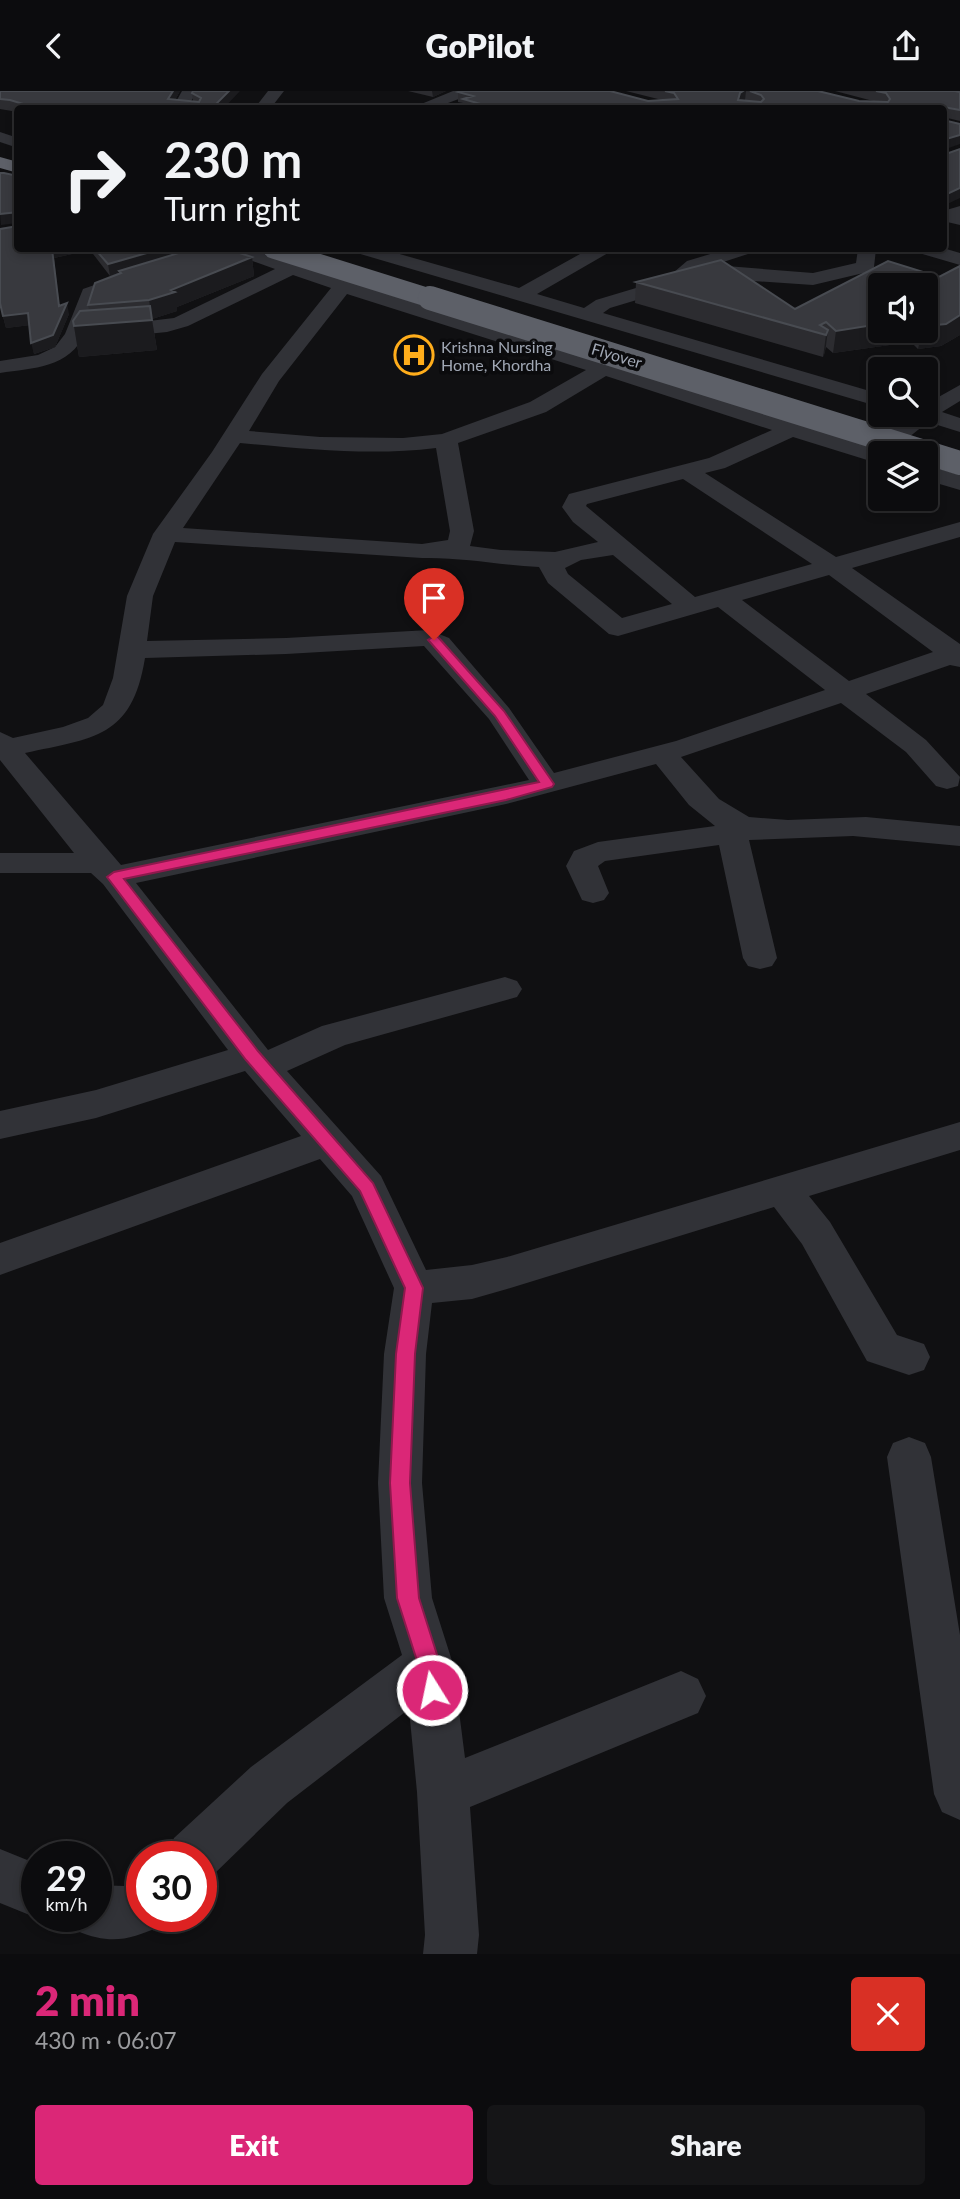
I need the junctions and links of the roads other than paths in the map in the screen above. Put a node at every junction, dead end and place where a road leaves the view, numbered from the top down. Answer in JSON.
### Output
{"nodes":[{"id":1,"x":276,"y":91,"type":"edge"},
{"id":2,"x":467,"y":91,"type":"edge"},
{"id":3,"x":264,"y":105,"type":"edge"},
{"id":4,"x":427,"y":105,"type":"edge"},
{"id":5,"x":960,"y":211,"type":"edge"},
{"id":6,"x":960,"y":220,"type":"edge"},
{"id":7,"x":246,"y":252,"type":"edge"},
{"id":8,"x":283,"y":252,"type":"edge"},
{"id":9,"x":336,"y":252,"type":"edge"},
{"id":10,"x":374,"y":252,"type":"edge"},
{"id":11,"x":596,"y":252,"type":"edge"},
{"id":12,"x":735,"y":252,"type":"edge"},
{"id":13,"x":867,"y":252,"type":"edge"},
{"id":14,"x":936,"y":252,"type":"edge"},
{"id":15,"x":960,"y":259,"type":"edge"},
{"id":16,"x":694,"y":265,"type":"junction"},
{"id":17,"x":294,"y":267,"type":"junction"},
{"id":18,"x":162,"y":268,"type":"edge"},
{"id":19,"x":343,"y":286,"type":"junction"},
{"id":20,"x":523,"y":295,"type":"junction"},
{"id":21,"x":589,"y":313,"type":"junction"},
{"id":22,"x":75,"y":334,"type":"junction"},
{"id":23,"x":0,"y":367,"type":"edge"},
{"id":24,"x":605,"y":368,"type":"junction"},
{"id":25,"x":868,"y":397,"type":"edge"},
{"id":26,"x":940,"y":407,"type":"edge"},
{"id":27,"x":960,"y":425,"type":"edge"},
{"id":28,"x":794,"y":428,"type":"junction"},
{"id":29,"x":234,"y":436,"type":"junction"},
{"id":30,"x":446,"y":440,"type":"junction"},
{"id":31,"x":895,"y":441,"type":"edge"},
{"id":32,"x":960,"y":443,"type":"edge"},
{"id":33,"x":868,"y":452,"type":"edge"},
{"id":34,"x":960,"y":463,"type":"edge"},
{"id":35,"x":688,"y":472,"type":"junction"},
{"id":36,"x":938,"y":476,"type":"edge"},
{"id":37,"x":960,"y":483,"type":"edge"},
{"id":38,"x":960,"y":529,"type":"edge"},
{"id":39,"x":165,"y":534,"type":"junction"},
{"id":40,"x":617,"y":547,"type":"junction"},
{"id":41,"x":447,"y":550,"type":"junction"},
{"id":42,"x":557,"y":560,"type":"junction"},
{"id":43,"x":833,"y":566,"type":"junction"},
{"id":44,"x":722,"y":598,"type":"junction"},
{"id":45,"x":691,"y":607,"type":"junction"},
{"id":46,"x":131,"y":649,"type":"junction"},
{"id":47,"x":958,"y":655,"type":"edge"},
{"id":48,"x":843,"y":691,"type":"junction"},
{"id":49,"x":3,"y":745,"type":"edge"},
{"id":50,"x":663,"y":754,"type":"junction"},
{"id":51,"x":947,"y":781,"type":"dead end"},
{"id":52,"x":547,"y":784,"type":"junction"},
{"id":53,"x":745,"y":831,"type":"junction"},
{"id":54,"x":960,"y":836,"type":"edge"},
{"id":55,"x":0,"y":863,"type":"edge"},
{"id":56,"x":107,"y":870,"type":"junction"},
{"id":57,"x":593,"y":893,"type":"dead end"},
{"id":58,"x":760,"y":958,"type":"dead end"},
{"id":59,"x":505,"y":989,"type":"dead end"},
{"id":60,"x":257,"y":1061,"type":"junction"},
{"id":61,"x":0,"y":1125,"type":"edge"},
{"id":62,"x":960,"y":1136,"type":"edge"},
{"id":63,"x":326,"y":1142,"type":"junction"},
{"id":64,"x":782,"y":1190,"type":"junction"},
{"id":65,"x":0,"y":1259,"type":"edge"},
{"id":66,"x":414,"y":1288,"type":"junction"},
{"id":67,"x":909,"y":1357,"type":"dead end"},
{"id":68,"x":909,"y":1457,"type":"dead end"},
{"id":69,"x":429,"y":1664,"type":"junction"},
{"id":70,"x":681,"y":1696,"type":"dead end"},
{"id":71,"x":443,"y":1792,"type":"junction"},
{"id":72,"x":960,"y":1794,"type":"edge"},
{"id":73,"x":207,"y":1841,"type":"edge"},
{"id":74,"x":0,"y":1876,"type":"edge"},
{"id":75,"x":21,"y":1885,"type":"edge"},
{"id":76,"x":450,"y":1954,"type":"edge"}],
"edges":[{"from":1,"to":3,"type":"street"},
{"from":2,"to":4,"type":"street"},
{"from":5,"to":6,"type":"street"},
{"from":7,"to":17,"type":"street"},
{"from":8,"to":34,"type":"highway","name":"Flyover","bridge":true},
{"from":9,"to":32,"type":"highway","name":"Flyover"},
{"from":10,"to":20,"type":"street"},
{"from":11,"to":20,"type":"street"},
{"from":12,"to":16,"type":"street"},
{"from":13,"to":16,"type":"street"},
{"from":14,"to":15,"type":"street"},
{"from":16,"to":21,"type":"street"},
{"from":17,"to":19,"type":"street"},
{"from":17,"to":22,"type":"street"},
{"from":18,"to":22,"type":"street"},
{"from":19,"to":24,"type":"street"},
{"from":19,"to":29,"type":"street"},
{"from":20,"to":21,"type":"street"},
{"from":21,"to":25,"type":"street"},
{"from":22,"to":23,"type":"street"},
{"from":24,"to":28,"type":"street"},
{"from":24,"to":30,"type":"street"},
{"from":26,"to":27,"type":"street"},
{"from":26,"to":31,"type":"street"},
{"from":28,"to":33,"type":"street"},
{"from":28,"to":35,"type":"street"},
{"from":29,"to":30,"type":"street"},
{"from":29,"to":39,"type":"street"},
{"from":30,"to":41,"type":"street"},
{"from":35,"to":40,"type":"street"},
{"from":35,"to":43,"type":"street"},
{"from":36,"to":37,"type":"street"},
{"from":38,"to":43,"type":"street"},
{"from":39,"to":41,"type":"street"},
{"from":39,"to":46,"type":"street"},
{"from":40,"to":42,"type":"street"},
{"from":40,"to":45,"type":"street"},
{"from":41,"to":42,"type":"street"},
{"from":42,"to":45,"type":"street"},
{"from":43,"to":44,"type":"street"},
{"from":43,"to":47,"type":"street"},
{"from":44,"to":45,"type":"street"},
{"from":44,"to":48,"type":"street"},
{"from":46,"to":49,"type":"street"},
{"from":46,"to":52,"type":"street"},
{"from":47,"to":48,"type":"street"},
{"from":48,"to":50,"type":"street"},
{"from":48,"to":51,"type":"street"},
{"from":49,"to":56,"type":"street"},
{"from":50,"to":52,"type":"street"},
{"from":50,"to":53,"type":"street"},
{"from":52,"to":56,"type":"street"},
{"from":53,"to":54,"type":"street"},
{"from":53,"to":57,"type":"street"},
{"from":53,"to":58,"type":"street"},
{"from":55,"to":56,"type":"street"},
{"from":56,"to":60,"type":"street"},
{"from":59,"to":60,"type":"street"},
{"from":60,"to":61,"type":"street"},
{"from":60,"to":63,"type":"street"},
{"from":62,"to":64,"type":"street"},
{"from":63,"to":65,"type":"street"},
{"from":63,"to":66,"type":"street"},
{"from":64,"to":66,"type":"street"},
{"from":64,"to":67,"type":"street"},
{"from":66,"to":69,"type":"street"},
{"from":68,"to":72,"type":"street"},
{"from":69,"to":71,"type":"street"},
{"from":69,"to":73,"type":"street"},
{"from":70,"to":71,"type":"street"},
{"from":71,"to":76,"type":"street"},
{"from":74,"to":75,"type":"street"}]}
